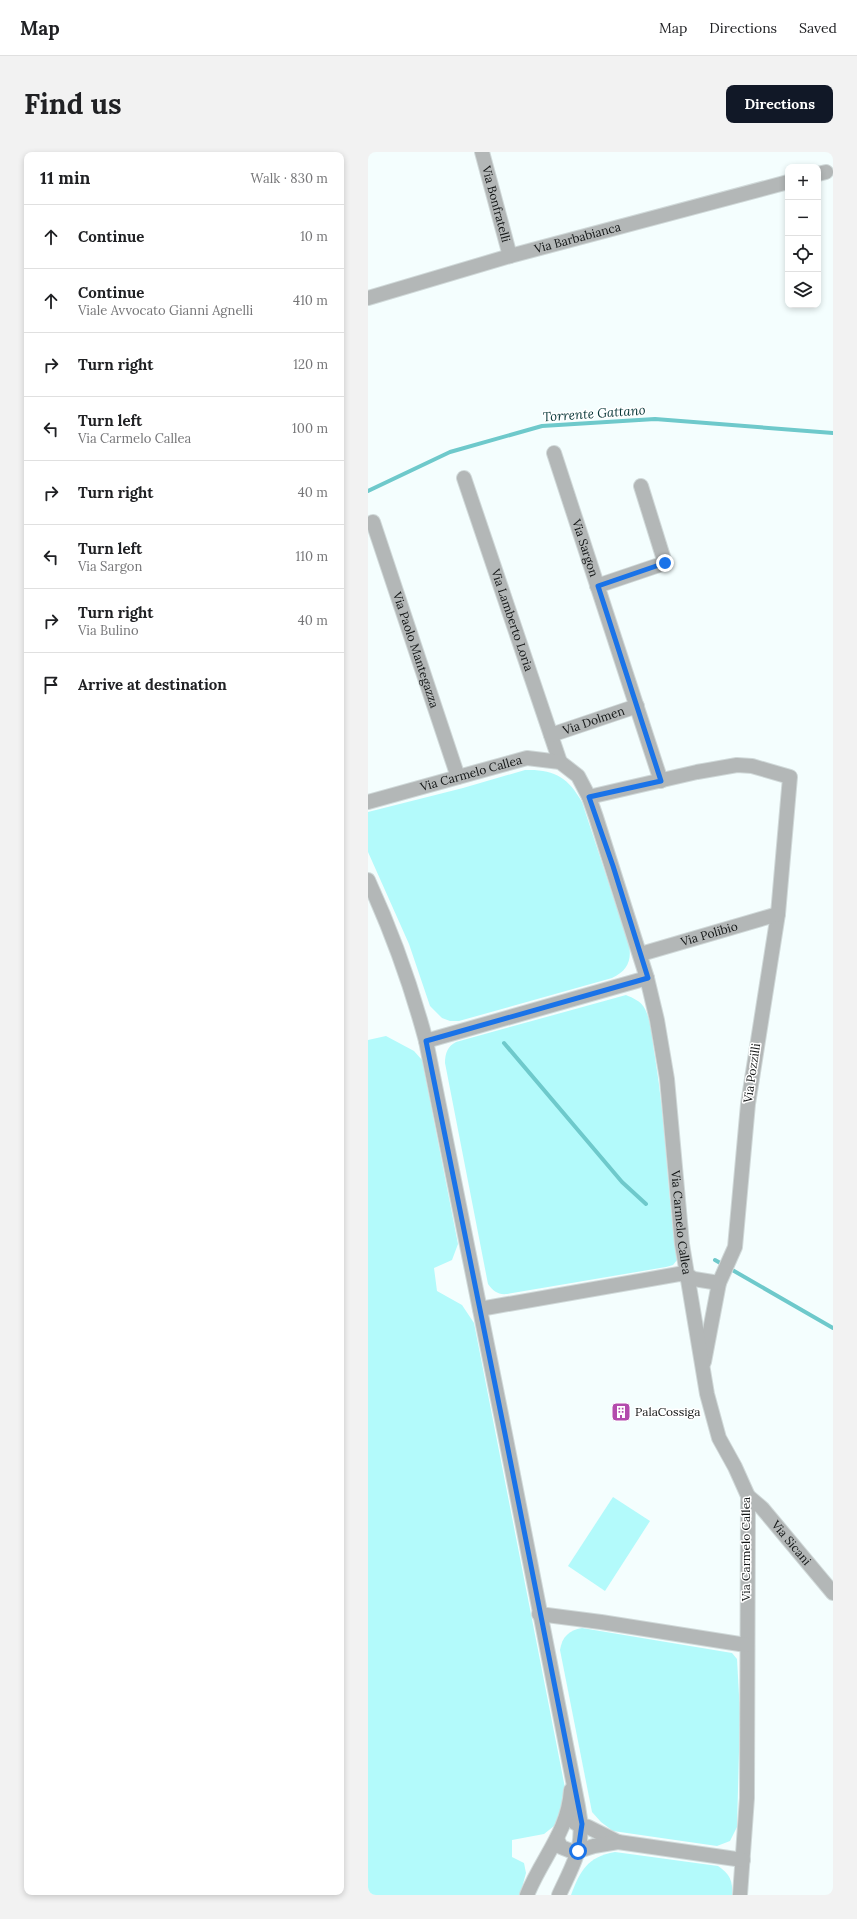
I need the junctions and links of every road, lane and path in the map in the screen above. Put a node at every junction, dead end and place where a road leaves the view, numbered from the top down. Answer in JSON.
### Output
{"nodes":[{"id":1,"x":482,"y":152,"type":"edge"},
{"id":2,"x":785,"y":183,"type":"edge"},
{"id":3,"x":510,"y":256,"type":"junction"},
{"id":4,"x":368,"y":298,"type":"edge"},
{"id":5,"x":554,"y":453,"type":"dead end"},
{"id":6,"x":464,"y":478,"type":"dead end"},
{"id":7,"x":641,"y":486,"type":"dead end"},
{"id":8,"x":373,"y":522,"type":"dead end"},
{"id":9,"x":598,"y":586,"type":"junction"},
{"id":10,"x":637,"y":706,"type":"junction"},
{"id":11,"x":551,"y":735,"type":"junction"},
{"id":12,"x":560,"y":762,"type":"junction"},
{"id":13,"x":458,"y":777,"type":"junction"},
{"id":14,"x":661,"y":781,"type":"junction"},
{"id":15,"x":589,"y":797,"type":"junction"},
{"id":16,"x":368,"y":802,"type":"edge"},
{"id":17,"x":368,"y":880,"type":"edge"},
{"id":18,"x":778,"y":914,"type":"junction"},
{"id":19,"x":641,"y":954,"type":"junction"},
{"id":20,"x":648,"y":978,"type":"junction"},
{"id":21,"x":426,"y":1041,"type":"junction"},
{"id":22,"x":687,"y":1274,"type":"junction"},
{"id":23,"x":719,"y":1283,"type":"junction"},
{"id":24,"x":480,"y":1309,"type":"junction"},
{"id":25,"x":702,"y":1366,"type":"junction"},
{"id":26,"x":748,"y":1496,"type":"junction"},
{"id":27,"x":833,"y":1593,"type":"edge"},
{"id":28,"x":539,"y":1614,"type":"junction"},
{"id":29,"x":746,"y":1645,"type":"junction"},
{"id":30,"x":572,"y":1777,"type":"junction"},
{"id":31,"x":564,"y":1824,"type":"junction"},
{"id":32,"x":582,"y":1824,"type":"junction"},
{"id":33,"x":557,"y":1839,"type":"junction"},
{"id":34,"x":618,"y":1842,"type":"junction"},
{"id":35,"x":578,"y":1851,"type":"junction"},
{"id":36,"x":743,"y":1860,"type":"junction"},
{"id":37,"x":527,"y":1895,"type":"edge"},
{"id":38,"x":560,"y":1895,"type":"edge"},
{"id":39,"x":740,"y":1895,"type":"edge"}],
"edges":[{"from":1,"to":3,"type":"street","name":"Via Bonfratelli"},
{"from":2,"to":3,"type":"street","name":"Via Barbabianca"},
{"from":3,"to":4,"type":"street","name":"Via Barbabianca"},
{"from":5,"to":9,"type":"street","name":"Via Sargon"},
{"from":6,"to":11,"type":"street","name":"Via Lamberto Loria"},
{"from":7,"to":9,"type":"street"},
{"from":8,"to":13,"type":"street","name":"Via Paolo Mantegazza"},
{"from":9,"to":10,"type":"street","name":"Via Sargon"},
{"from":10,"to":11,"type":"street","name":"Via Dolmen"},
{"from":10,"to":14,"type":"street","name":"Via Sargon"},
{"from":11,"to":12,"type":"street","name":"Via Lamberto Loria"},
{"from":12,"to":13,"type":"street","name":"Via Carmelo Callea"},
{"from":12,"to":15,"type":"street","name":"Via Carmelo Callea"},
{"from":13,"to":16,"type":"street","name":"Via Carmelo Callea"},
{"from":14,"to":15,"type":"street"},
{"from":14,"to":18,"type":"street","name":"Via Pozzilli"},
{"from":15,"to":19,"type":"street","name":"Via Carmelo Callea"},
{"from":17,"to":21,"type":"street"},
{"from":18,"to":19,"type":"street","name":"Via Polibio"},
{"from":18,"to":23,"type":"street","name":"Via Pozzilli"},
{"from":19,"to":20,"type":"street","name":"Via Carmelo Callea"},
{"from":20,"to":21,"type":"street"},
{"from":20,"to":22,"type":"street","name":"Via Carmelo Callea"},
{"from":21,"to":24,"type":"street"},
{"from":22,"to":23,"type":"street"},
{"from":22,"to":24,"type":"street"},
{"from":22,"to":25,"type":"street","name":"Via Carmelo Callea"},
{"from":23,"to":25,"type":"street","name":"Via Pozzilli"},
{"from":24,"to":28,"type":"street"},
{"from":25,"to":26,"type":"street","name":"Via Carmelo Callea"},
{"from":26,"to":27,"type":"street","name":"Via Sicani"},
{"from":26,"to":29,"type":"street","name":"Via Carmelo Callea"},
{"from":28,"to":29,"type":"street"},
{"from":28,"to":30,"type":"street"},
{"from":29,"to":36,"type":"street","name":"Via Carmelo Callea"},
{"from":30,"to":31,"type":"street"},
{"from":30,"to":32,"type":"street"},
{"from":31,"to":32,"type":"street"},
{"from":31,"to":33,"type":"street"},
{"from":32,"to":34,"type":"street"},
{"from":32,"to":35,"type":"street"},
{"from":33,"to":35,"type":"street"},
{"from":33,"to":37,"type":"street"},
{"from":34,"to":35,"type":"street"},
{"from":34,"to":36,"type":"street"},
{"from":35,"to":38,"type":"street"},
{"from":36,"to":39,"type":"street","name":"Via Carmelo Callea"}]}
